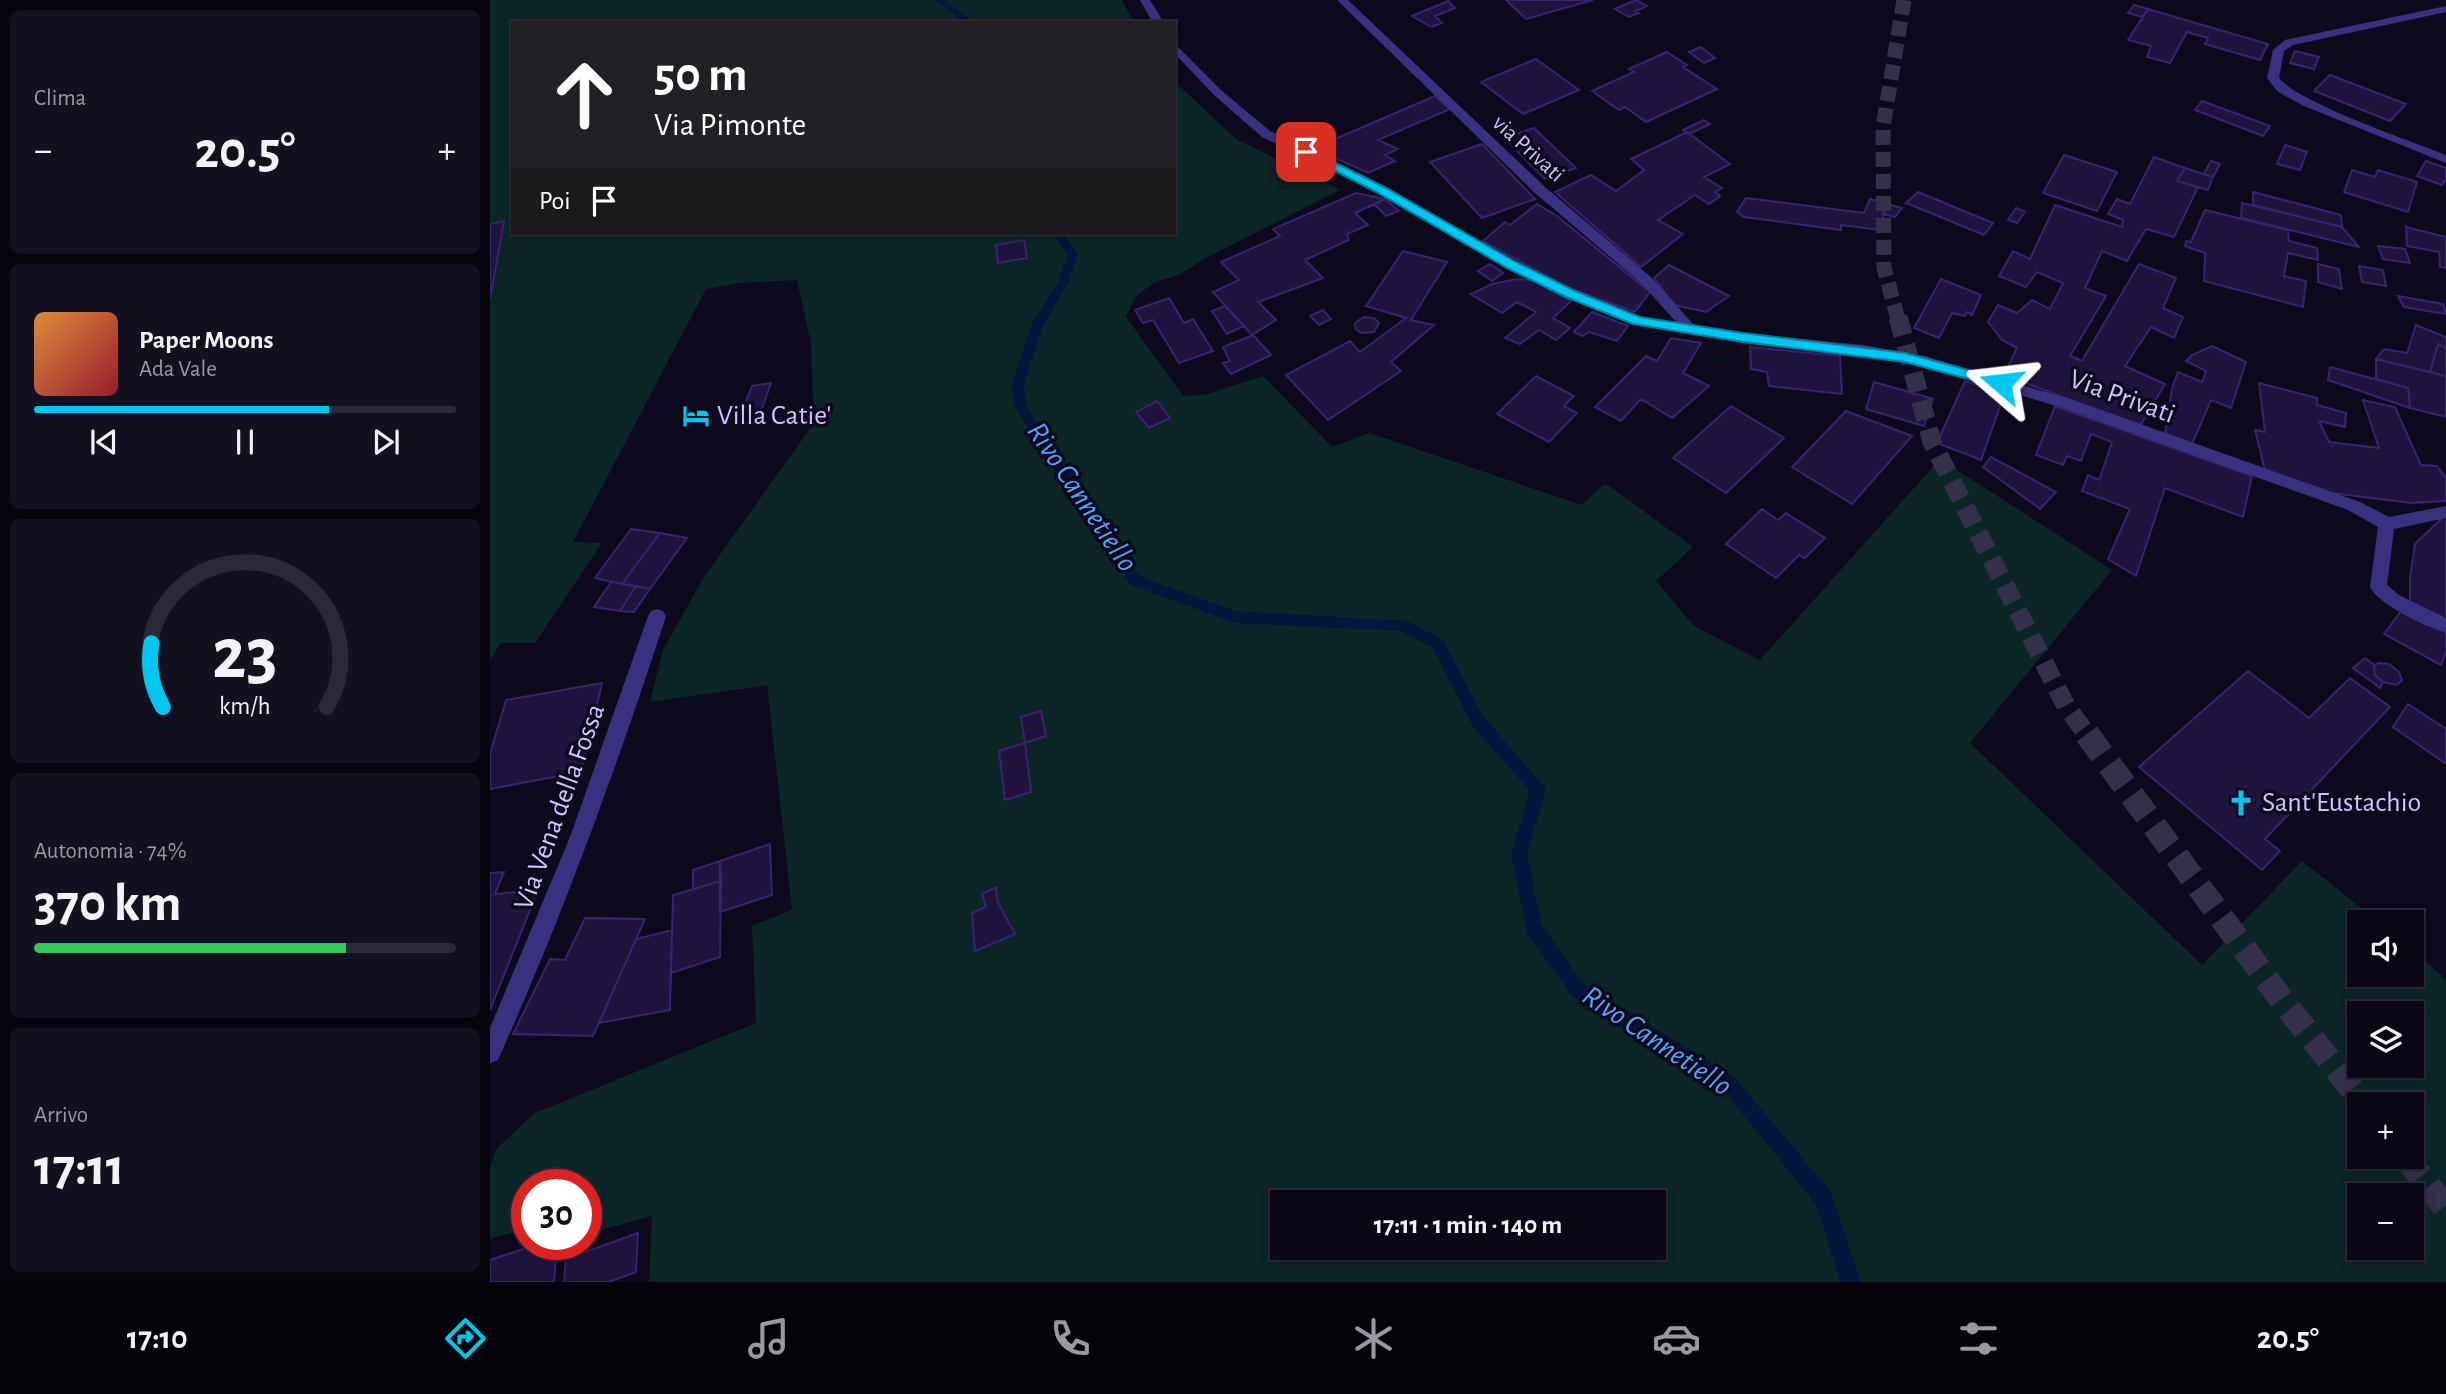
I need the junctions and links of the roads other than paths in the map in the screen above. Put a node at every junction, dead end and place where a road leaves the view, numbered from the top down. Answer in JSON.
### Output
{"nodes":[{"id":1,"x":1145,"y":0,"type":"edge"},
{"id":2,"x":1342,"y":0,"type":"edge"},
{"id":3,"x":2446,"y":9,"type":"edge"},
{"id":4,"x":1158,"y":21,"type":"edge"},
{"id":5,"x":1176,"y":48,"type":"edge"},
{"id":6,"x":2446,"y":159,"type":"edge"},
{"id":7,"x":1688,"y":327,"type":"junction"},
{"id":8,"x":2446,"y":512,"type":"edge"},
{"id":9,"x":2387,"y":524,"type":"junction"},
{"id":10,"x":657,"y":616,"type":"dead end"},
{"id":11,"x":2446,"y":626,"type":"edge"},
{"id":12,"x":490,"y":1052,"type":"edge"}],
"edges":[{"from":1,"to":4,"type":"street"},
{"from":2,"to":7,"type":"street","name":"via Privati"},
{"from":3,"to":6,"type":"street"},
{"from":5,"to":7,"type":"street","name":"Via Privati"},
{"from":7,"to":9,"type":"street","name":"Via Privati"},
{"from":8,"to":9,"type":"street"},
{"from":9,"to":11,"type":"street"},
{"from":10,"to":12,"type":"street","name":"Via Vena della Fossa"}]}
